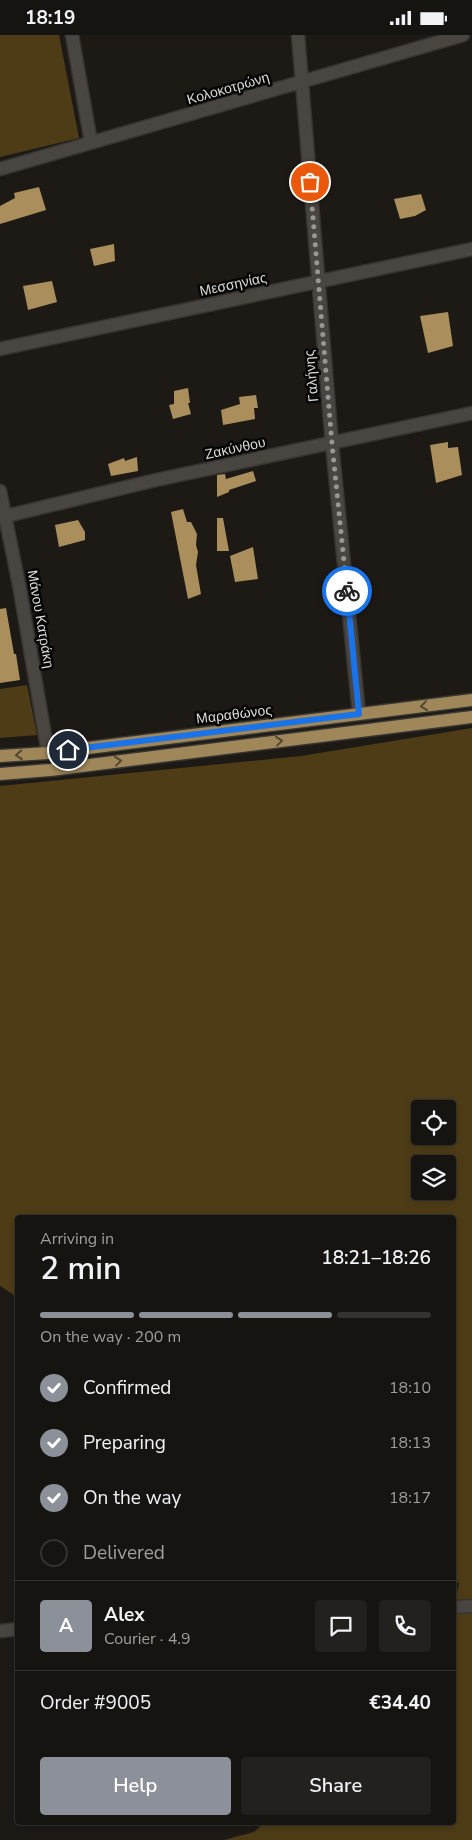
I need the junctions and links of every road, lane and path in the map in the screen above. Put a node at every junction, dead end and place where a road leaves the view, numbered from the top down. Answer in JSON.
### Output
{"nodes":[{"id":1,"x":72,"y":35,"type":"edge"},
{"id":2,"x":298,"y":35,"type":"edge"},
{"id":3,"x":463,"y":35,"type":"edge"},
{"id":4,"x":303,"y":82,"type":"junction"},
{"id":5,"x":91,"y":142,"type":"junction"},
{"id":6,"x":0,"y":169,"type":"edge"},
{"id":7,"x":472,"y":249,"type":"edge"},
{"id":8,"x":318,"y":281,"type":"junction"},
{"id":9,"x":0,"y":349,"type":"edge"},
{"id":10,"x":472,"y":413,"type":"edge"},
{"id":11,"x":332,"y":444,"type":"junction"},
{"id":12,"x":0,"y":491,"type":"edge"},
{"id":13,"x":6,"y":516,"type":"junction"},
{"id":14,"x":472,"y":700,"type":"edge"},
{"id":15,"x":359,"y":714,"type":"junction"},
{"id":16,"x":472,"y":717,"type":"edge"},
{"id":17,"x":48,"y":753,"type":"junction"},
{"id":18,"x":0,"y":756,"type":"edge"},
{"id":19,"x":0,"y":773,"type":"edge"},
{"id":20,"x":472,"y":1606,"type":"edge"},
{"id":21,"x":456,"y":1607,"type":"edge"},
{"id":22,"x":15,"y":1629,"type":"edge"},
{"id":23,"x":0,"y":1631,"type":"edge"}],
"edges":[{"from":1,"to":5,"type":"street"},
{"from":2,"to":4,"type":"street","name":"Γαλήνης"},
{"from":3,"to":4,"type":"street","name":"Κολοκοτρώνη"},
{"from":4,"to":5,"type":"street","name":"Κολοκοτρώνη"},
{"from":4,"to":8,"type":"street","name":"Γαλήνης"},
{"from":5,"to":6,"type":"street","name":"Κολοκοτρώνη"},
{"from":7,"to":8,"type":"street","name":"Μεσσηνίας"},
{"from":8,"to":9,"type":"street","name":"Μεσσηνίας"},
{"from":8,"to":11,"type":"street","name":"Γαλήνης"},
{"from":10,"to":11,"type":"street","name":"Ζακύνθου"},
{"from":11,"to":13,"type":"street","name":"Ζακύνθου"},
{"from":11,"to":15,"type":"street","name":"Γαλήνης"},
{"from":12,"to":13,"type":"street","name":"Μάνου Κατράκη"},
{"from":13,"to":17,"type":"street","name":"Μάνου Κατράκη"},
{"from":14,"to":15,"type":"main road","name":"Μαραθώνος","one_way":true},
{"from":15,"to":17,"type":"main road","name":"Μαραθώνος"},
{"from":19,"to":16,"type":"main road","one_way":true},
{"from":17,"to":18,"type":"main road","name":"Μαραθώνος","one_way":true},
{"from":20,"to":21,"type":"street"},
{"from":22,"to":23,"type":"street"}]}
